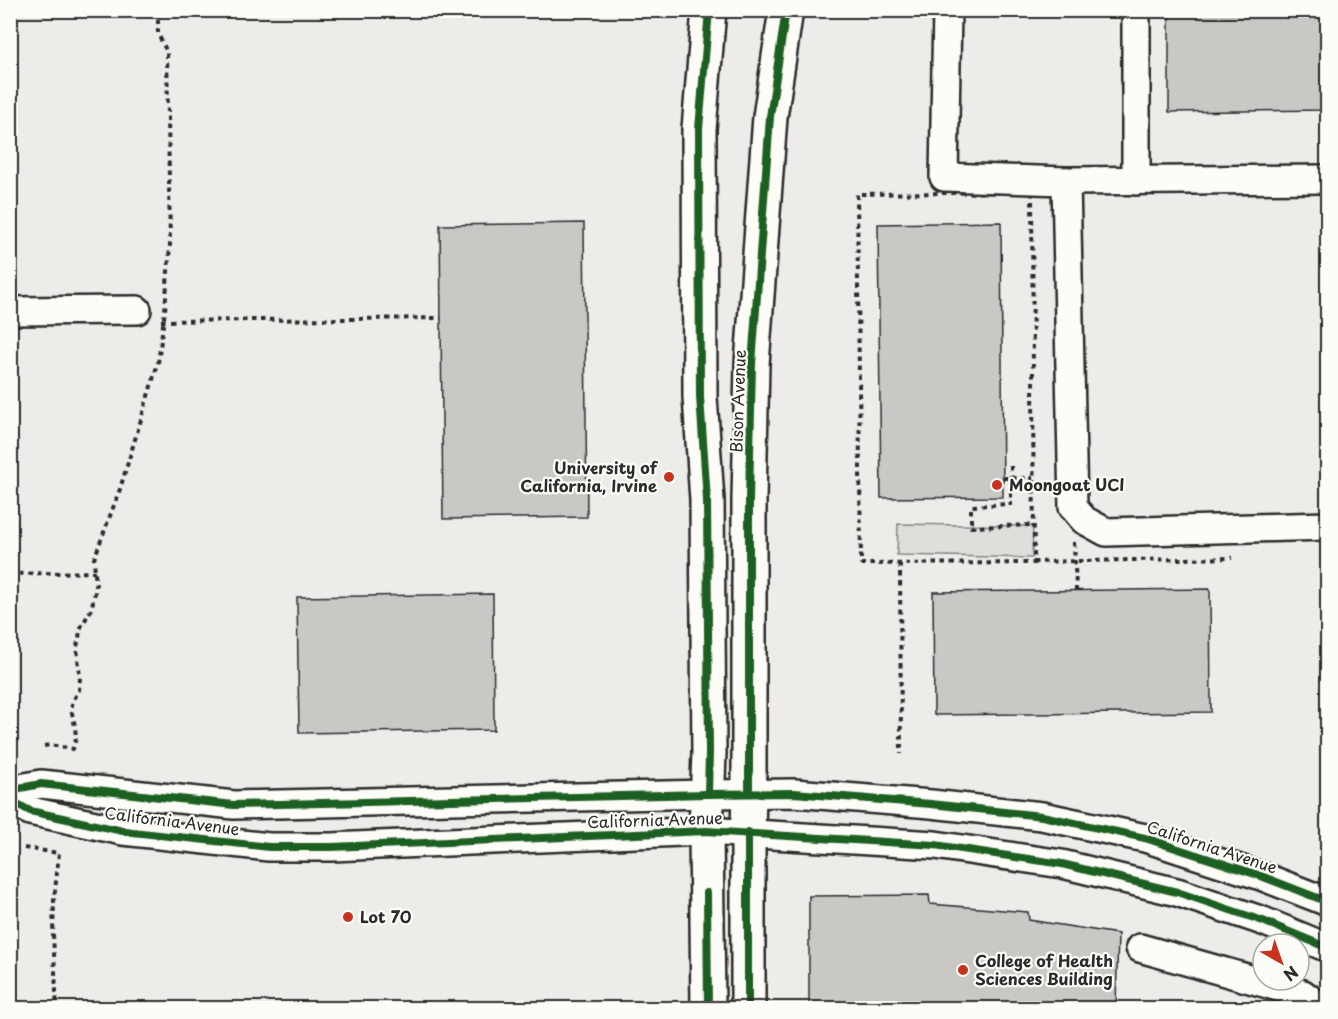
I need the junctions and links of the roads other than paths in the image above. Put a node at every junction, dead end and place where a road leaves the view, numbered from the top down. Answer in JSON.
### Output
{"nodes":[{"id":1,"x":709,"y":10,"type":"edge"},
{"id":2,"x":786,"y":10,"type":"edge"},
{"id":3,"x":947,"y":10,"type":"edge"},
{"id":4,"x":1136,"y":10,"type":"edge"},
{"id":5,"x":1328,"y":179,"type":"edge"},
{"id":6,"x":1066,"y":181,"type":"junction"},
{"id":7,"x":1136,"y":181,"type":"junction"},
{"id":8,"x":10,"y":311,"type":"edge"},
{"id":9,"x":146,"y":315,"type":"road end"},
{"id":10,"x":1328,"y":526,"type":"edge"},
{"id":11,"x":10,"y":790,"type":"edge"},
{"id":12,"x":708,"y":794,"type":"junction"},
{"id":13,"x":750,"y":794,"type":"junction"},
{"id":14,"x":10,"y":800,"type":"edge"},
{"id":15,"x":706,"y":831,"type":"junction"},
{"id":16,"x":748,"y":832,"type":"junction"},
{"id":17,"x":1328,"y":902,"type":"edge"},
{"id":18,"x":1140,"y":948,"type":"dead end"},
{"id":19,"x":1328,"y":948,"type":"edge"},
{"id":20,"x":708,"y":1008,"type":"edge"},
{"id":21,"x":748,"y":1008,"type":"edge"},
{"id":22,"x":1322,"y":1008,"type":"edge"}],
"edges":[{"from":1,"to":12,"type":"main road","name":"Bison Avenue"},
{"from":2,"to":13,"type":"main road","name":"Bison Avenue"},
{"from":3,"to":6,"type":"street"},
{"from":4,"to":7,"type":"street"},
{"from":5,"to":7,"type":"street"},
{"from":6,"to":7,"type":"street"},
{"from":6,"to":10,"type":"street"},
{"from":8,"to":9,"type":"street"},
{"from":11,"to":12,"type":"street","name":"California Avenue"},
{"from":12,"to":13,"type":"street","name":"California Avenue"},
{"from":12,"to":15,"type":"main road","name":"Bison Avenue"},
{"from":13,"to":16,"type":"main road","name":"Bison Avenue"},
{"from":13,"to":17,"type":"street","name":"California Avenue"},
{"from":14,"to":15,"type":"street","name":"California Avenue"},
{"from":15,"to":16,"type":"street","name":"California Avenue"},
{"from":15,"to":20,"type":"main road","name":"Bison Avenue"},
{"from":16,"to":19,"type":"street","name":"California Avenue"},
{"from":16,"to":21,"type":"main road","name":"Bison Avenue"},
{"from":18,"to":22,"type":"street"}]}
